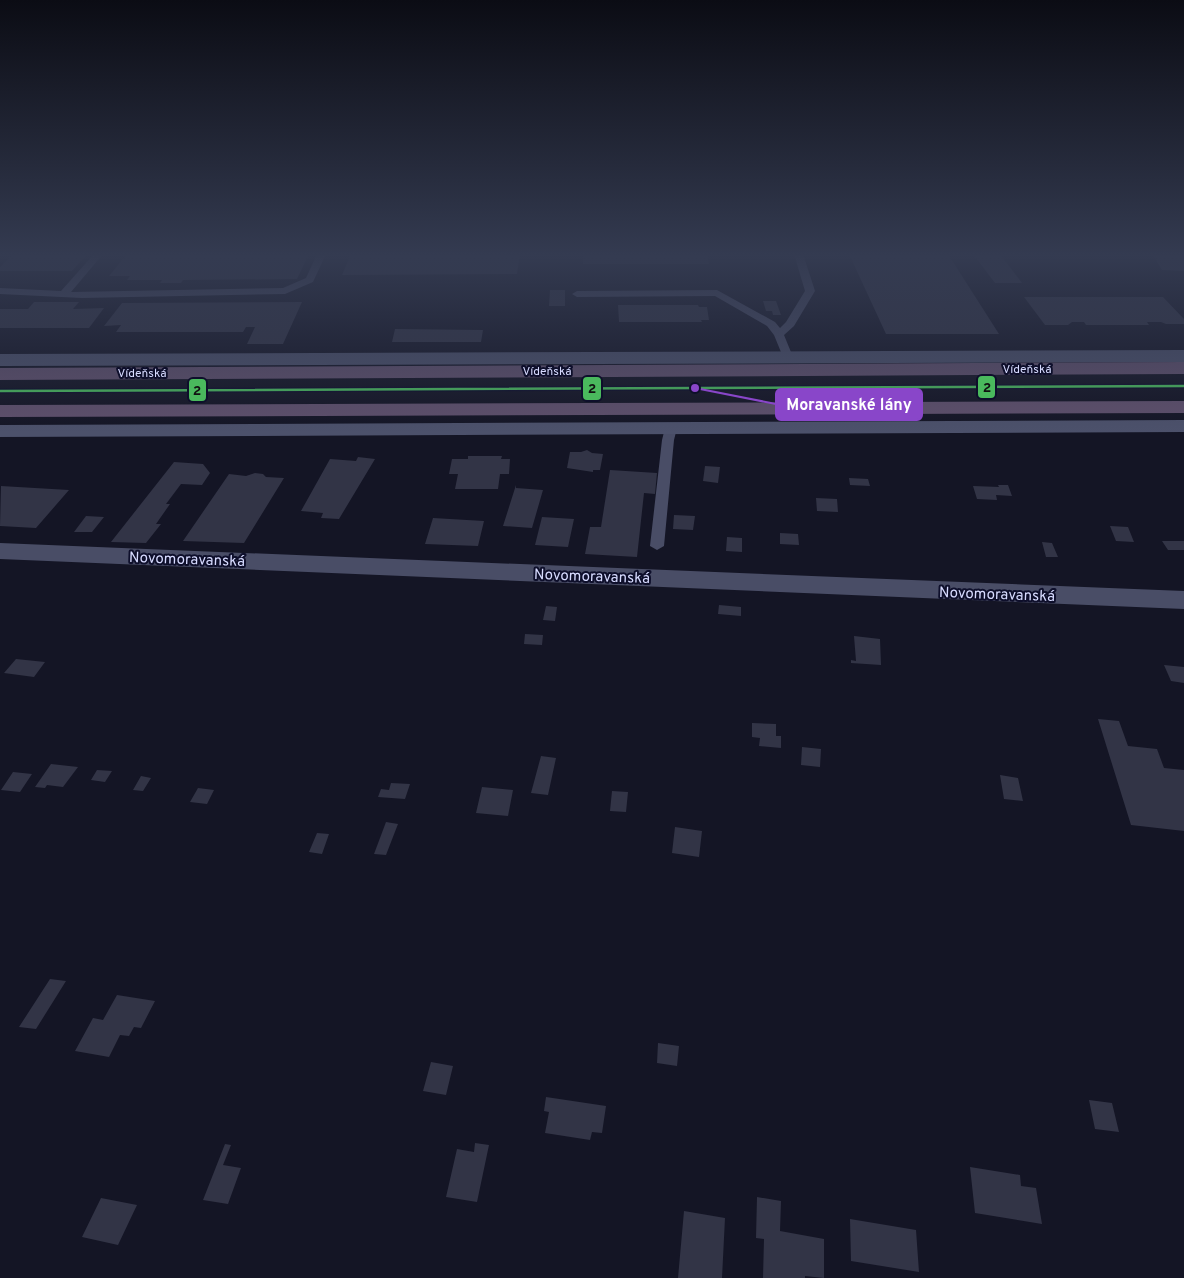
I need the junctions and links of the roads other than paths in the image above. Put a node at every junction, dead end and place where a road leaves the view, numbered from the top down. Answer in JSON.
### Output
{"nodes":[{"id":1,"x":753,"y":314,"type":"edge"},
{"id":2,"x":796,"y":314,"type":"edge"},
{"id":3,"x":778,"y":334,"type":"junction"},
{"id":4,"x":1184,"y":356,"type":"edge"},
{"id":5,"x":788,"y":357,"type":"junction"},
{"id":6,"x":0,"y":360,"type":"edge"},
{"id":7,"x":1184,"y":368,"type":"edge"},
{"id":8,"x":0,"y":374,"type":"edge"},
{"id":9,"x":1184,"y":406,"type":"edge"},
{"id":10,"x":0,"y":411,"type":"edge"},
{"id":11,"x":1184,"y":426,"type":"edge"},
{"id":12,"x":671,"y":428,"type":"junction"},
{"id":13,"x":0,"y":431,"type":"edge"},
{"id":14,"x":657,"y":546,"type":"dead end"},
{"id":15,"x":0,"y":551,"type":"edge"},
{"id":16,"x":1184,"y":600,"type":"edge"}],
"edges":[{"from":1,"to":3,"type":"lane"},
{"from":2,"to":3,"type":"lane"},
{"from":3,"to":5,"type":"lane"},
{"from":4,"to":5,"type":"street","name":"Vídeňská"},
{"from":5,"to":6,"type":"street","name":"Vídeňská"},
{"from":7,"to":8,"type":"highway","name":"Vídeňská"},
{"from":9,"to":10,"type":"highway"},
{"from":11,"to":12,"type":"street"},
{"from":12,"to":13,"type":"street"},
{"from":12,"to":14,"type":"lane"},
{"from":15,"to":16,"type":"street","name":"Novomoravanská"}]}
